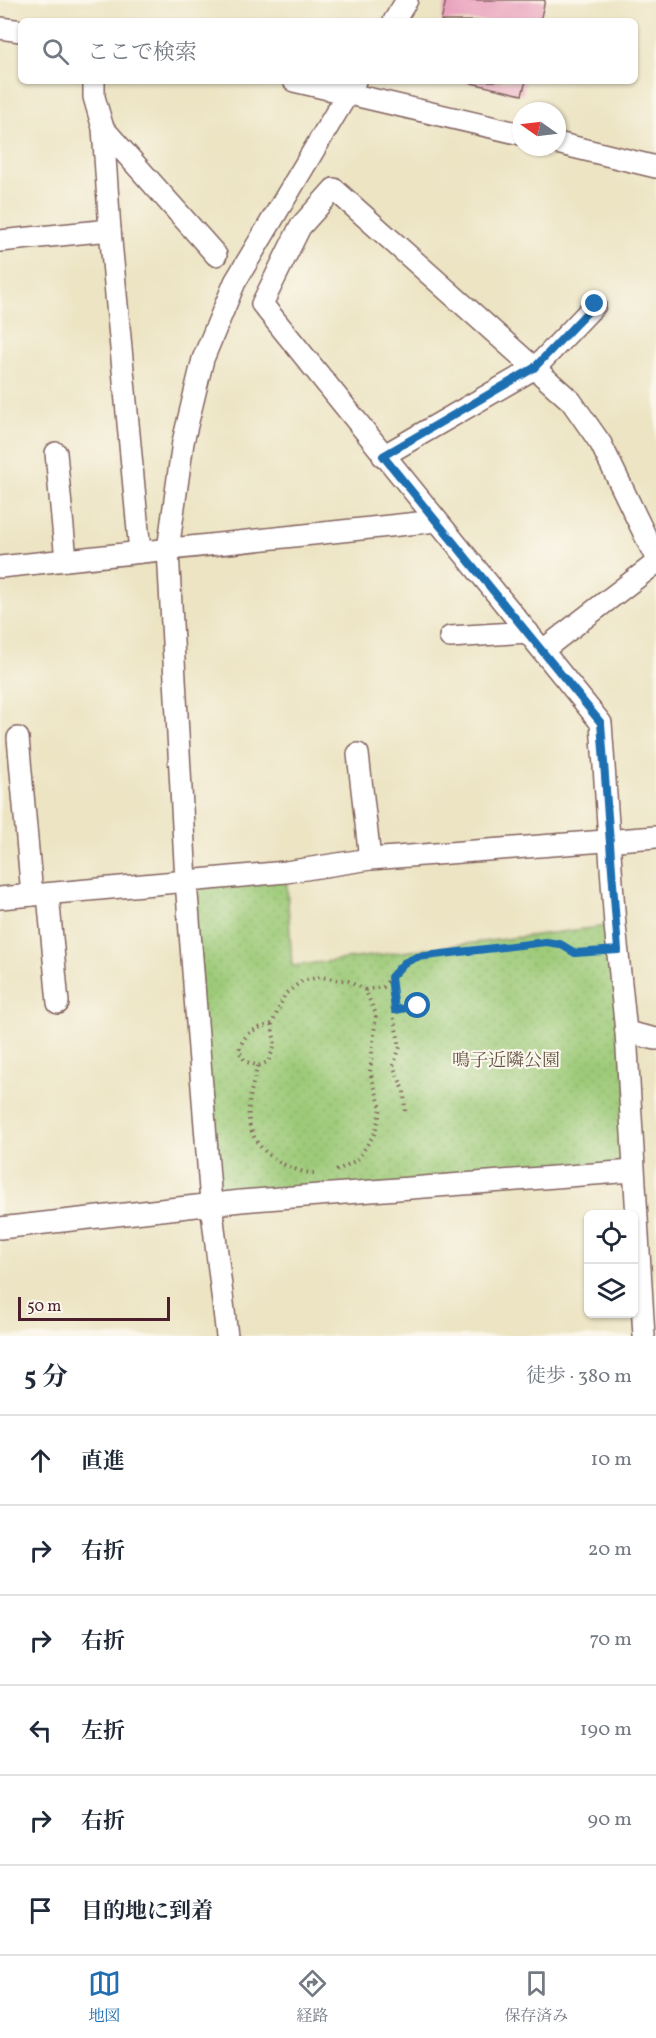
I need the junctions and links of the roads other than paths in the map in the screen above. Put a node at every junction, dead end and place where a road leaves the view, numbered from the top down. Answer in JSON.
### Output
{"nodes":[{"id":1,"x":407,"y":0,"type":"edge"},
{"id":2,"x":396,"y":18,"type":"edge"},
{"id":3,"x":0,"y":28,"type":"edge"},
{"id":4,"x":18,"y":31,"type":"edge"},
{"id":5,"x":94,"y":84,"type":"edge"},
{"id":6,"x":329,"y":84,"type":"edge"},
{"id":7,"x":352,"y":86,"type":"edge"},
{"id":8,"x":103,"y":128,"type":"junction"},
{"id":9,"x":512,"y":131,"type":"edge"},
{"id":10,"x":566,"y":145,"type":"edge"},
{"id":11,"x":656,"y":167,"type":"edge"},
{"id":12,"x":110,"y":230,"type":"junction"},
{"id":13,"x":0,"y":241,"type":"edge"},
{"id":14,"x":216,"y":255,"type":"dead end"},
{"id":15,"x":595,"y":304,"type":"dead end"},
{"id":16,"x":534,"y":368,"type":"junction"},
{"id":17,"x":56,"y":453,"type":"dead end"},
{"id":18,"x":383,"y":456,"type":"junction"},
{"id":19,"x":437,"y":521,"type":"junction"},
{"id":20,"x":168,"y":550,"type":"junction"},
{"id":21,"x":140,"y":552,"type":"junction"},
{"id":22,"x":656,"y":558,"type":"edge"},
{"id":23,"x":66,"y":560,"type":"junction"},
{"id":24,"x":656,"y":563,"type":"edge"},
{"id":25,"x":0,"y":567,"type":"edge"},
{"id":26,"x":528,"y":632,"type":"junction"},
{"id":27,"x":450,"y":637,"type":"dead end"},
{"id":28,"x":543,"y":650,"type":"junction"},
{"id":29,"x":18,"y":738,"type":"dead end"},
{"id":30,"x":358,"y":754,"type":"dead end"},
{"id":31,"x":656,"y":837,"type":"edge"},
{"id":32,"x":609,"y":840,"type":"junction"},
{"id":33,"x":370,"y":859,"type":"junction"},
{"id":34,"x":186,"y":881,"type":"junction"},
{"id":35,"x":40,"y":895,"type":"junction"},
{"id":36,"x":0,"y":898,"type":"edge"},
{"id":37,"x":58,"y":1003,"type":"dead end"},
{"id":38,"x":626,"y":1032,"type":"junction"},
{"id":39,"x":656,"y":1039,"type":"edge"},
{"id":40,"x":633,"y":1171,"type":"junction"},
{"id":41,"x":211,"y":1203,"type":"junction"},
{"id":42,"x":0,"y":1228,"type":"edge"},
{"id":43,"x":227,"y":1336,"type":"edge"},
{"id":44,"x":644,"y":1336,"type":"edge"}],
"edges":[{"from":1,"to":2,"type":"street"},
{"from":3,"to":4,"type":"street"},
{"from":5,"to":8,"type":"street"},
{"from":6,"to":7,"type":"street"},
{"from":7,"to":9,"type":"street"},
{"from":7,"to":20,"type":"street"},
{"from":8,"to":12,"type":"street"},
{"from":8,"to":14,"type":"street"},
{"from":10,"to":11,"type":"street"},
{"from":12,"to":13,"type":"street"},
{"from":12,"to":21,"type":"street"},
{"from":15,"to":16,"type":"street"},
{"from":16,"to":18,"type":"street"},
{"from":16,"to":18,"type":"street"},
{"from":16,"to":22,"type":"street"},
{"from":17,"to":23,"type":"street"},
{"from":18,"to":19,"type":"street"},
{"from":19,"to":20,"type":"street"},
{"from":19,"to":26,"type":"street"},
{"from":20,"to":21,"type":"street"},
{"from":20,"to":34,"type":"street"},
{"from":21,"to":23,"type":"street"},
{"from":23,"to":25,"type":"street"},
{"from":24,"to":28,"type":"street"},
{"from":26,"to":27,"type":"street"},
{"from":26,"to":28,"type":"street"},
{"from":28,"to":32,"type":"street"},
{"from":29,"to":35,"type":"street"},
{"from":30,"to":33,"type":"street"},
{"from":31,"to":32,"type":"street"},
{"from":32,"to":33,"type":"street"},
{"from":32,"to":38,"type":"street"},
{"from":33,"to":34,"type":"street"},
{"from":34,"to":35,"type":"street"},
{"from":34,"to":41,"type":"street"},
{"from":35,"to":36,"type":"street"},
{"from":35,"to":37,"type":"street"},
{"from":38,"to":39,"type":"street"},
{"from":38,"to":40,"type":"street"},
{"from":40,"to":41,"type":"street"},
{"from":40,"to":44,"type":"street"},
{"from":41,"to":42,"type":"street"},
{"from":41,"to":43,"type":"street"}]}
